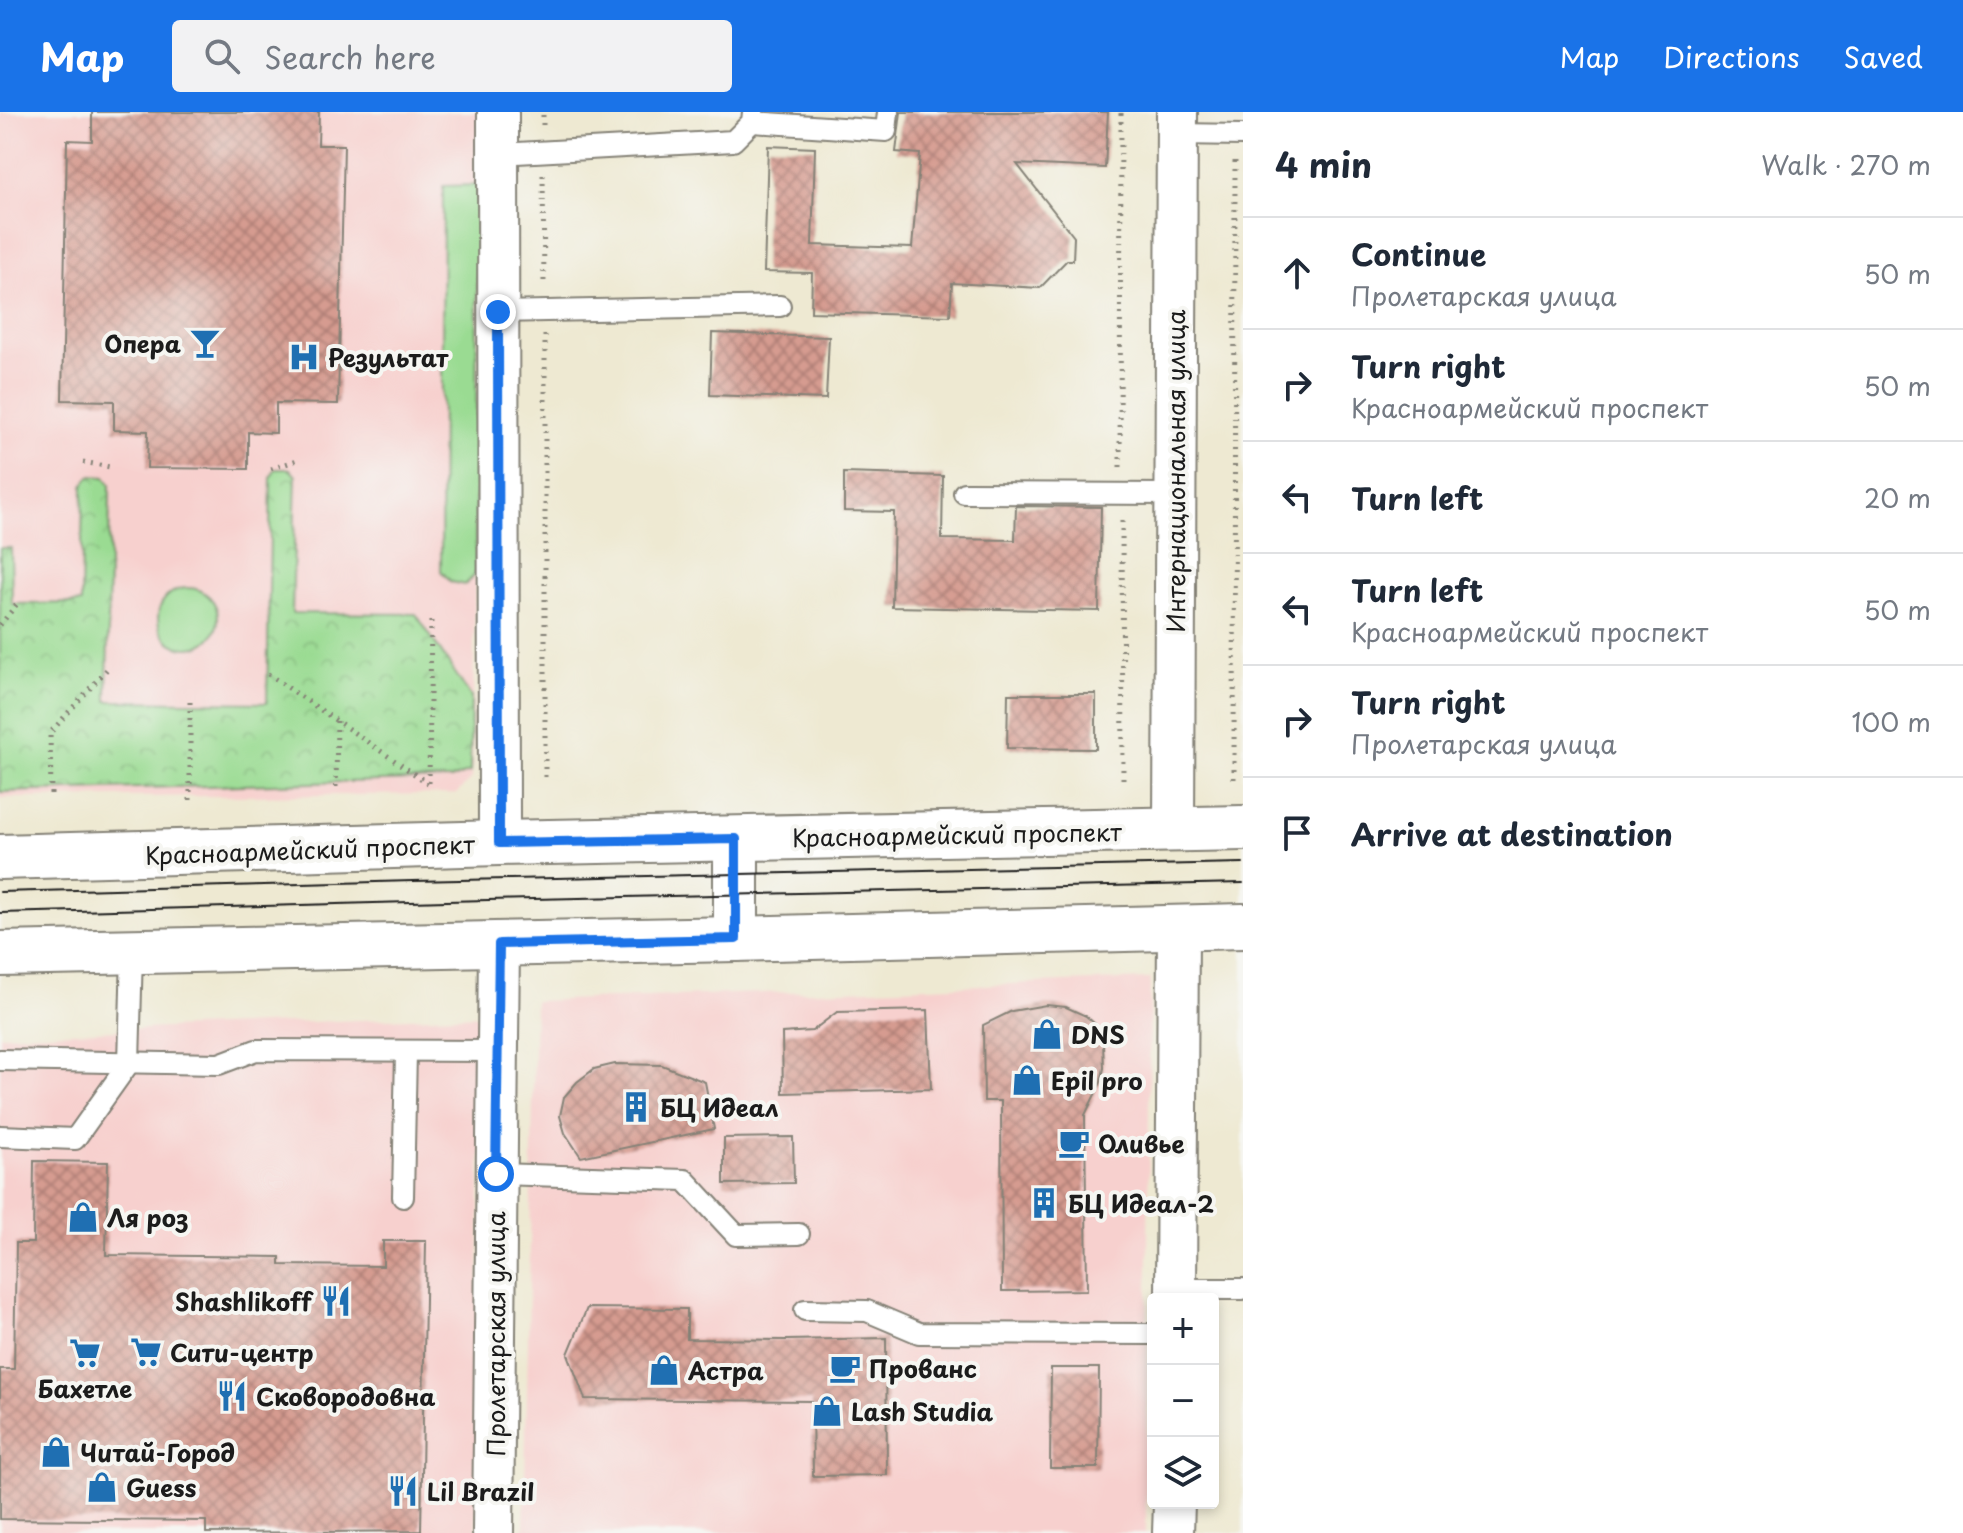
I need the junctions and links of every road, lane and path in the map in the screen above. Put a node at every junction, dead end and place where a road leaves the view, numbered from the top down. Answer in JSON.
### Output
{"nodes":[{"id":1,"x":498,"y":112,"type":"edge"},
{"id":2,"x":543,"y":112,"type":"edge"},
{"id":3,"x":888,"y":112,"type":"edge"},
{"id":4,"x":1121,"y":112,"type":"edge"},
{"id":5,"x":752,"y":117,"type":"edge"},
{"id":6,"x":1177,"y":123,"type":"edge"},
{"id":7,"x":1239,"y":135,"type":"edge"},
{"id":8,"x":543,"y":152,"type":"junction"},
{"id":9,"x":498,"y":154,"type":"junction"},
{"id":10,"x":780,"y":306,"type":"dead end"},
{"id":11,"x":498,"y":312,"type":"junction"},
{"id":12,"x":545,"y":312,"type":"junction"},
{"id":13,"x":300,"y":459,"type":"dead end"},
{"id":14,"x":83,"y":462,"type":"dead end"},
{"id":15,"x":110,"y":467,"type":"dead end"},
{"id":16,"x":271,"y":469,"type":"dead end"},
{"id":17,"x":964,"y":493,"type":"dead end"},
{"id":18,"x":1119,"y":494,"type":"junction"},
{"id":19,"x":1175,"y":494,"type":"junction"},
{"id":20,"x":17,"y":604,"type":"dead end"},
{"id":21,"x":431,"y":618,"type":"dead end"},
{"id":22,"x":0,"y":625,"type":"edge"},
{"id":23,"x":108,"y":668,"type":"dead end"},
{"id":24,"x":268,"y":674,"type":"dead end"},
{"id":25,"x":190,"y":702,"type":"dead end"},
{"id":26,"x":337,"y":719,"type":"junction"},
{"id":27,"x":1123,"y":779,"type":"dead end"},
{"id":28,"x":1234,"y":779,"type":"dead end"},
{"id":29,"x":545,"y":782,"type":"dead end"},
{"id":30,"x":336,"y":787,"type":"dead end"},
{"id":31,"x":51,"y":794,"type":"dead end"},
{"id":32,"x":190,"y":800,"type":"dead end"},
{"id":33,"x":1243,"y":828,"type":"edge"},
{"id":34,"x":1174,"y":829,"type":"junction"},
{"id":35,"x":736,"y":839,"type":"junction"},
{"id":36,"x":499,"y":843,"type":"junction"},
{"id":37,"x":0,"y":857,"type":"edge"},
{"id":38,"x":1243,"y":926,"type":"edge"},
{"id":39,"x":1178,"y":928,"type":"junction"},
{"id":40,"x":736,"y":939,"type":"junction"},
{"id":41,"x":499,"y":944,"type":"junction"},
{"id":42,"x":132,"y":952,"type":"junction"},
{"id":43,"x":0,"y":954,"type":"edge"},
{"id":44,"x":499,"y":1051,"type":"junction"},
{"id":45,"x":406,"y":1052,"type":"junction"},
{"id":46,"x":0,"y":1060,"type":"edge"},
{"id":47,"x":129,"y":1063,"type":"junction"},
{"id":48,"x":0,"y":1136,"type":"edge"},
{"id":49,"x":496,"y":1174,"type":"junction"},
{"id":50,"x":403,"y":1197,"type":"dead end"},
{"id":51,"x":799,"y":1234,"type":"dead end"},
{"id":52,"x":1243,"y":1289,"type":"edge"},
{"id":53,"x":1176,"y":1293,"type":"edge"},
{"id":54,"x":1189,"y":1293,"type":"edge"},
{"id":55,"x":805,"y":1310,"type":"dead end"},
{"id":56,"x":1147,"y":1334,"type":"edge"},
{"id":57,"x":1174,"y":1509,"type":"edge"},
{"id":58,"x":493,"y":1533,"type":"edge"},
{"id":59,"x":1173,"y":1533,"type":"edge"}],
"edges":[{"from":1,"to":9,"type":"street"},
{"from":2,"to":8,"type":"path"},
{"from":3,"to":5,"type":"lane"},
{"from":4,"to":18,"type":"path"},
{"from":5,"to":8,"type":"lane"},
{"from":6,"to":7,"type":"lane"},
{"from":6,"to":19,"type":"street","name":"Интернациональная улица"},
{"from":7,"to":28,"type":"path"},
{"from":8,"to":9,"type":"lane"},
{"from":8,"to":12,"type":"path"},
{"from":9,"to":11,"type":"street"},
{"from":10,"to":12,"type":"lane"},
{"from":11,"to":12,"type":"lane"},
{"from":11,"to":36,"type":"street"},
{"from":12,"to":29,"type":"path"},
{"from":13,"to":16,"type":"path"},
{"from":14,"to":15,"type":"path"},
{"from":17,"to":18,"type":"lane"},
{"from":18,"to":19,"type":"lane"},
{"from":18,"to":27,"type":"path"},
{"from":19,"to":34,"type":"street","name":"Интернациональная улица"},
{"from":20,"to":22,"type":"path"},
{"from":21,"to":26,"type":"path"},
{"from":23,"to":31,"type":"path"},
{"from":24,"to":26,"type":"path"},
{"from":25,"to":32,"type":"path"},
{"from":26,"to":30,"type":"path"},
{"from":33,"to":34,"type":"main road","name":"Красноармейский проспект"},
{"from":34,"to":35,"type":"main road","name":"Красноармейский проспект"},
{"from":35,"to":36,"type":"main road","name":"Красноармейский проспект"},
{"from":35,"to":40,"type":"main road"},
{"from":36,"to":37,"type":"main road","name":"Красноармейский проспект"},
{"from":38,"to":39,"type":"main road"},
{"from":39,"to":40,"type":"main road"},
{"from":39,"to":53,"type":"street"},
{"from":40,"to":41,"type":"main road"},
{"from":41,"to":42,"type":"main road"},
{"from":41,"to":44,"type":"street","name":"Пролетарская улица"},
{"from":42,"to":43,"type":"main road"},
{"from":42,"to":47,"type":"lane"},
{"from":44,"to":45,"type":"lane"},
{"from":44,"to":49,"type":"street","name":"Пролетарская улица"},
{"from":45,"to":47,"type":"lane"},
{"from":45,"to":50,"type":"lane"},
{"from":46,"to":47,"type":"lane"},
{"from":47,"to":48,"type":"lane"},
{"from":49,"to":51,"type":"lane"},
{"from":49,"to":58,"type":"street","name":"Пролетарская улица"},
{"from":52,"to":54,"type":"lane"},
{"from":55,"to":56,"type":"lane"},
{"from":57,"to":59,"type":"street"}]}
